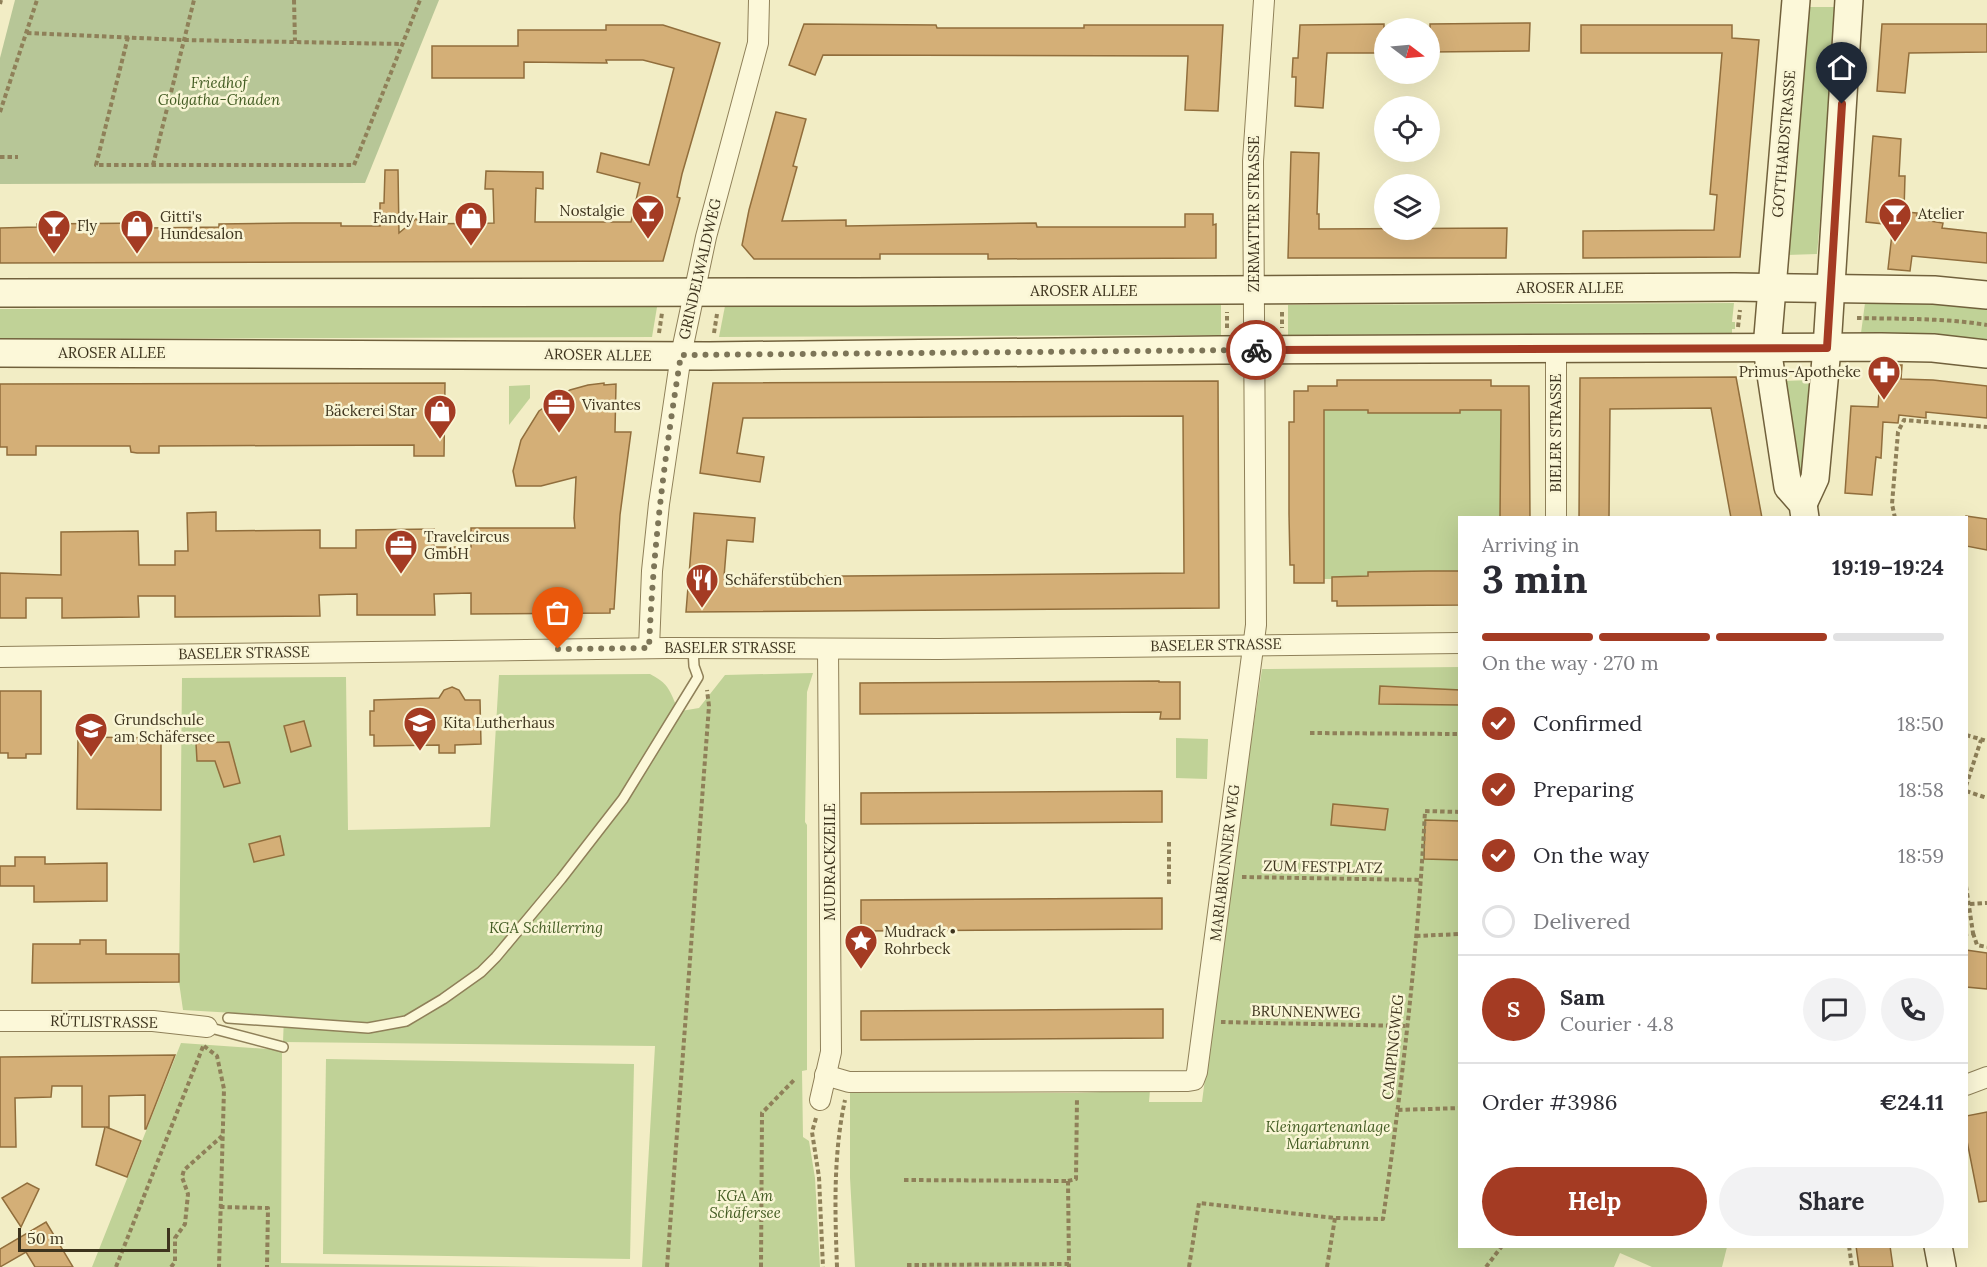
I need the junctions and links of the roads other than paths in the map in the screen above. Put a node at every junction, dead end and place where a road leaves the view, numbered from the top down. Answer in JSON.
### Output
{"nodes":[{"id":1,"x":759,"y":0,"type":"edge"},
{"id":2,"x":1264,"y":0,"type":"edge"},
{"id":3,"x":1796,"y":0,"type":"edge"},
{"id":4,"x":1849,"y":0,"type":"edge"},
{"id":5,"x":1771,"y":288,"type":"junction"},
{"id":6,"x":1253,"y":290,"type":"junction"},
{"id":7,"x":1829,"y":290,"type":"junction"},
{"id":8,"x":693,"y":291,"type":"junction"},
{"id":9,"x":0,"y":293,"type":"edge"},
{"id":10,"x":1987,"y":295,"type":"edge"},
{"id":11,"x":1767,"y":348,"type":"junction"},
{"id":12,"x":1827,"y":348,"type":"junction"},
{"id":13,"x":1556,"y":349,"type":"junction"},
{"id":14,"x":1254,"y":350,"type":"junction"},
{"id":15,"x":0,"y":353,"type":"edge"},
{"id":16,"x":1987,"y":354,"type":"edge"},
{"id":17,"x":681,"y":355,"type":"junction"},
{"id":18,"x":1804,"y":511,"type":"edge"},
{"id":19,"x":1556,"y":516,"type":"edge"},
{"id":20,"x":1458,"y":643,"type":"edge"},
{"id":21,"x":1253,"y":645,"type":"junction"},
{"id":22,"x":649,"y":648,"type":"junction"},
{"id":23,"x":693,"y":648,"type":"junction"},
{"id":24,"x":828,"y":649,"type":"junction"},
{"id":25,"x":0,"y":657,"type":"edge"},
{"id":26,"x":228,"y":1018,"type":"dead end"},
{"id":27,"x":0,"y":1021,"type":"edge"},
{"id":28,"x":207,"y":1027,"type":"joint"},
{"id":29,"x":283,"y":1047,"type":"dead end"},
{"id":30,"x":825,"y":1074,"type":"junction"},
{"id":31,"x":1987,"y":1077,"type":"edge"},
{"id":32,"x":1968,"y":1084,"type":"edge"},
{"id":33,"x":820,"y":1100,"type":"road end"},
{"id":34,"x":1938,"y":1248,"type":"edge"},
{"id":35,"x":1942,"y":1267,"type":"edge"}],
"edges":[{"from":1,"to":8,"type":"street","name":"GRINDELWALDWEG"},
{"from":2,"to":6,"type":"street","name":"ZERMATTER STRASSE"},
{"from":3,"to":5,"type":"main road","name":"GOTTHARDSTRASSE"},
{"from":4,"to":7,"type":"main road"},
{"from":5,"to":6,"type":"main road","name":"AROSER ALLEE"},
{"from":5,"to":7,"type":"main road","name":"AROSER ALLEE"},
{"from":5,"to":11,"type":"main road","name":"GOTTHARDSTRASSE"},
{"from":6,"to":8,"type":"main road","name":"AROSER ALLEE"},
{"from":6,"to":14,"type":"street","name":"ZERMATTER STRASSE"},
{"from":7,"to":10,"type":"main road","name":"AROSER ALLEE"},
{"from":7,"to":12,"type":"main road"},
{"from":8,"to":9,"type":"main road","name":"AROSER ALLEE"},
{"from":8,"to":17,"type":"street","name":"GRINDELWALDWEG"},
{"from":11,"to":12,"type":"main road","name":"AROSER ALLEE"},
{"from":11,"to":13,"type":"main road","name":"AROSER ALLEE"},
{"from":11,"to":18,"type":"main road","name":"GOTTHARDSTRASSE"},
{"from":12,"to":16,"type":"main road","name":"AROSER ALLEE"},
{"from":12,"to":18,"type":"main road"},
{"from":13,"to":14,"type":"main road","name":"AROSER ALLEE"},
{"from":13,"to":19,"type":"street","name":"BIELER STRASSE"},
{"from":14,"to":17,"type":"main road","name":"AROSER ALLEE"},
{"from":14,"to":21,"type":"street","name":"ZERMATTER STRASSE"},
{"from":15,"to":17,"type":"main road","name":"AROSER ALLEE"},
{"from":17,"to":22,"type":"street","name":"GRINDELWALDWEG"},
{"from":20,"to":21,"type":"street","name":"BASELER STRASSE"},
{"from":21,"to":24,"type":"street","name":"BASELER STRASSE"},
{"from":21,"to":30,"type":"street","name":"MARIABRUNNER WEG"},
{"from":22,"to":23,"type":"street","name":"BASELER STRASSE"},
{"from":22,"to":25,"type":"street","name":"BASELER STRASSE"},
{"from":23,"to":24,"type":"street","name":"BASELER STRASSE"},
{"from":23,"to":26,"type":"lane"},
{"from":24,"to":30,"type":"street","name":"MUDRACKZEILE"},
{"from":27,"to":28,"type":"street","name":"RÜTLISTRASSE"},
{"from":28,"to":29,"type":"lane"},
{"from":30,"to":33,"type":"street","name":"MUDRACKZEILE"},
{"from":31,"to":32,"type":"street"},
{"from":34,"to":35,"type":"main road"}]}
